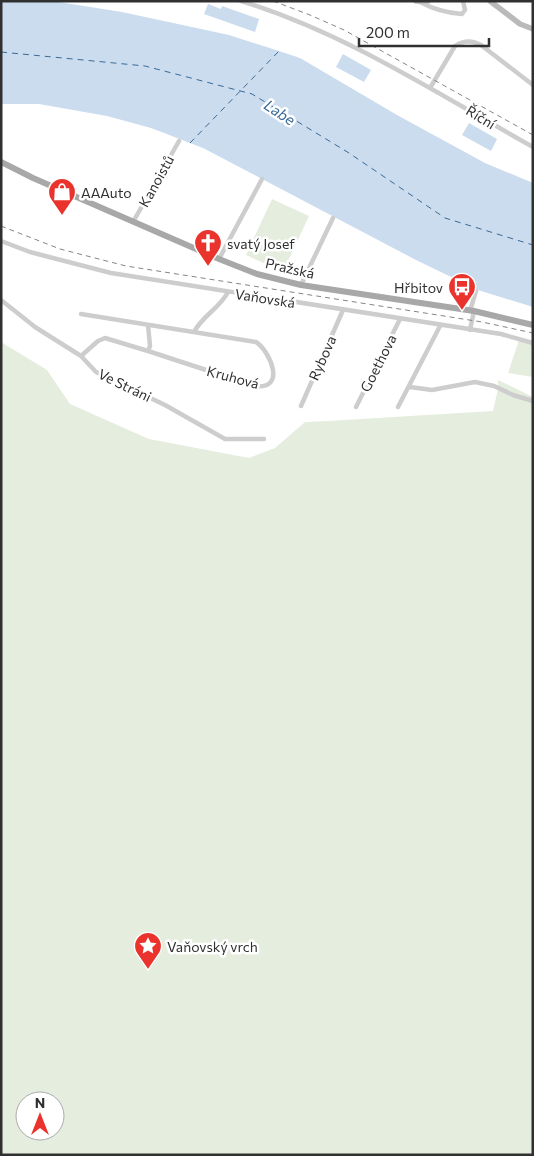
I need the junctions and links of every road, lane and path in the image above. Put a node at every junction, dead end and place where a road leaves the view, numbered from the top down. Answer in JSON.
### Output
{"nodes":[{"id":1,"x":242,"y":1,"type":"edge"},
{"id":2,"x":417,"y":1,"type":"edge"},
{"id":3,"x":424,"y":1,"type":"edge"},
{"id":4,"x":428,"y":1,"type":"edge"},
{"id":5,"x":464,"y":1,"type":"edge"},
{"id":6,"x":490,"y":1,"type":"edge"},
{"id":7,"x":533,"y":29,"type":"edge"},
{"id":8,"x":533,"y":85,"type":"edge"},
{"id":9,"x":430,"y":88,"type":"junction"},
{"id":10,"x":179,"y":141,"type":"dead end"},
{"id":11,"x":533,"y":147,"type":"edge"},
{"id":12,"x":1,"y":162,"type":"edge"},
{"id":13,"x":262,"y":179,"type":"dead end"},
{"id":14,"x":333,"y":218,"type":"dead end"},
{"id":15,"x":133,"y":222,"type":"junction"},
{"id":16,"x":1,"y":240,"type":"edge"},
{"id":17,"x":219,"y":260,"type":"junction"},
{"id":18,"x":301,"y":285,"type":"junction"},
{"id":19,"x":476,"y":291,"type":"dead end"},
{"id":20,"x":228,"y":292,"type":"junction"},
{"id":21,"x":1,"y":300,"type":"edge"},
{"id":22,"x":343,"y":310,"type":"junction"},
{"id":23,"x":472,"y":311,"type":"junction"},
{"id":24,"x":81,"y":314,"type":"dead end"},
{"id":25,"x":400,"y":320,"type":"junction"},
{"id":26,"x":148,"y":325,"type":"junction"},
{"id":27,"x":533,"y":325,"type":"edge"},
{"id":28,"x":440,"y":326,"type":"junction"},
{"id":29,"x":470,"y":330,"type":"junction"},
{"id":30,"x":194,"y":332,"type":"junction"},
{"id":31,"x":533,"y":343,"type":"edge"},
{"id":32,"x":148,"y":351,"type":"junction"},
{"id":33,"x":80,"y":356,"type":"junction"},
{"id":34,"x":410,"y":387,"type":"junction"},
{"id":35,"x":533,"y":401,"type":"edge"},
{"id":36,"x":301,"y":406,"type":"dead end"},
{"id":37,"x":356,"y":407,"type":"dead end"},
{"id":38,"x":398,"y":407,"type":"dead end"},
{"id":39,"x":264,"y":439,"type":"dead end"}],
"edges":[{"from":1,"to":9,"type":"street","name":"Říční"},
{"from":2,"to":3,"type":"main road"},
{"from":2,"to":5,"type":"street"},
{"from":3,"to":4,"type":"main road"},
{"from":6,"to":7,"type":"main road"},
{"from":8,"to":9,"type":"street"},
{"from":9,"to":11,"type":"street","name":"Říční"},
{"from":10,"to":15,"type":"street","name":"Kanoistů"},
{"from":12,"to":15,"type":"main road","name":"Pražská"},
{"from":13,"to":17,"type":"street"},
{"from":14,"to":18,"type":"street"},
{"from":15,"to":17,"type":"main road","name":"Pražská"},
{"from":16,"to":20,"type":"street","name":"Vaňovská"},
{"from":17,"to":18,"type":"main road","name":"Pražská"},
{"from":18,"to":23,"type":"main road","name":"Pražská"},
{"from":19,"to":23,"type":"street"},
{"from":20,"to":22,"type":"street","name":"Vaňovská"},
{"from":20,"to":30,"type":"street"},
{"from":21,"to":33,"type":"street","name":"Ve Stráni"},
{"from":22,"to":25,"type":"street","name":"Vaňovská"},
{"from":22,"to":36,"type":"street","name":"Rybova"},
{"from":23,"to":27,"type":"main road","name":"Pražská"},
{"from":23,"to":29,"type":"street"},
{"from":24,"to":26,"type":"street","name":"Kruhová"},
{"from":25,"to":28,"type":"street","name":"Vaňovská"},
{"from":25,"to":37,"type":"street","name":"Goethova"},
{"from":26,"to":30,"type":"street","name":"Kruhová"},
{"from":26,"to":32,"type":"street"},
{"from":28,"to":29,"type":"street","name":"Vaňovská"},
{"from":28,"to":34,"type":"street"},
{"from":29,"to":31,"type":"street","name":"Vaňovská"},
{"from":30,"to":32,"type":"street","name":"Kruhová"},
{"from":32,"to":33,"type":"street","name":"Kruhová"},
{"from":33,"to":39,"type":"street","name":"Ve Stráni"},
{"from":34,"to":35,"type":"street"},
{"from":34,"to":38,"type":"street"}]}
